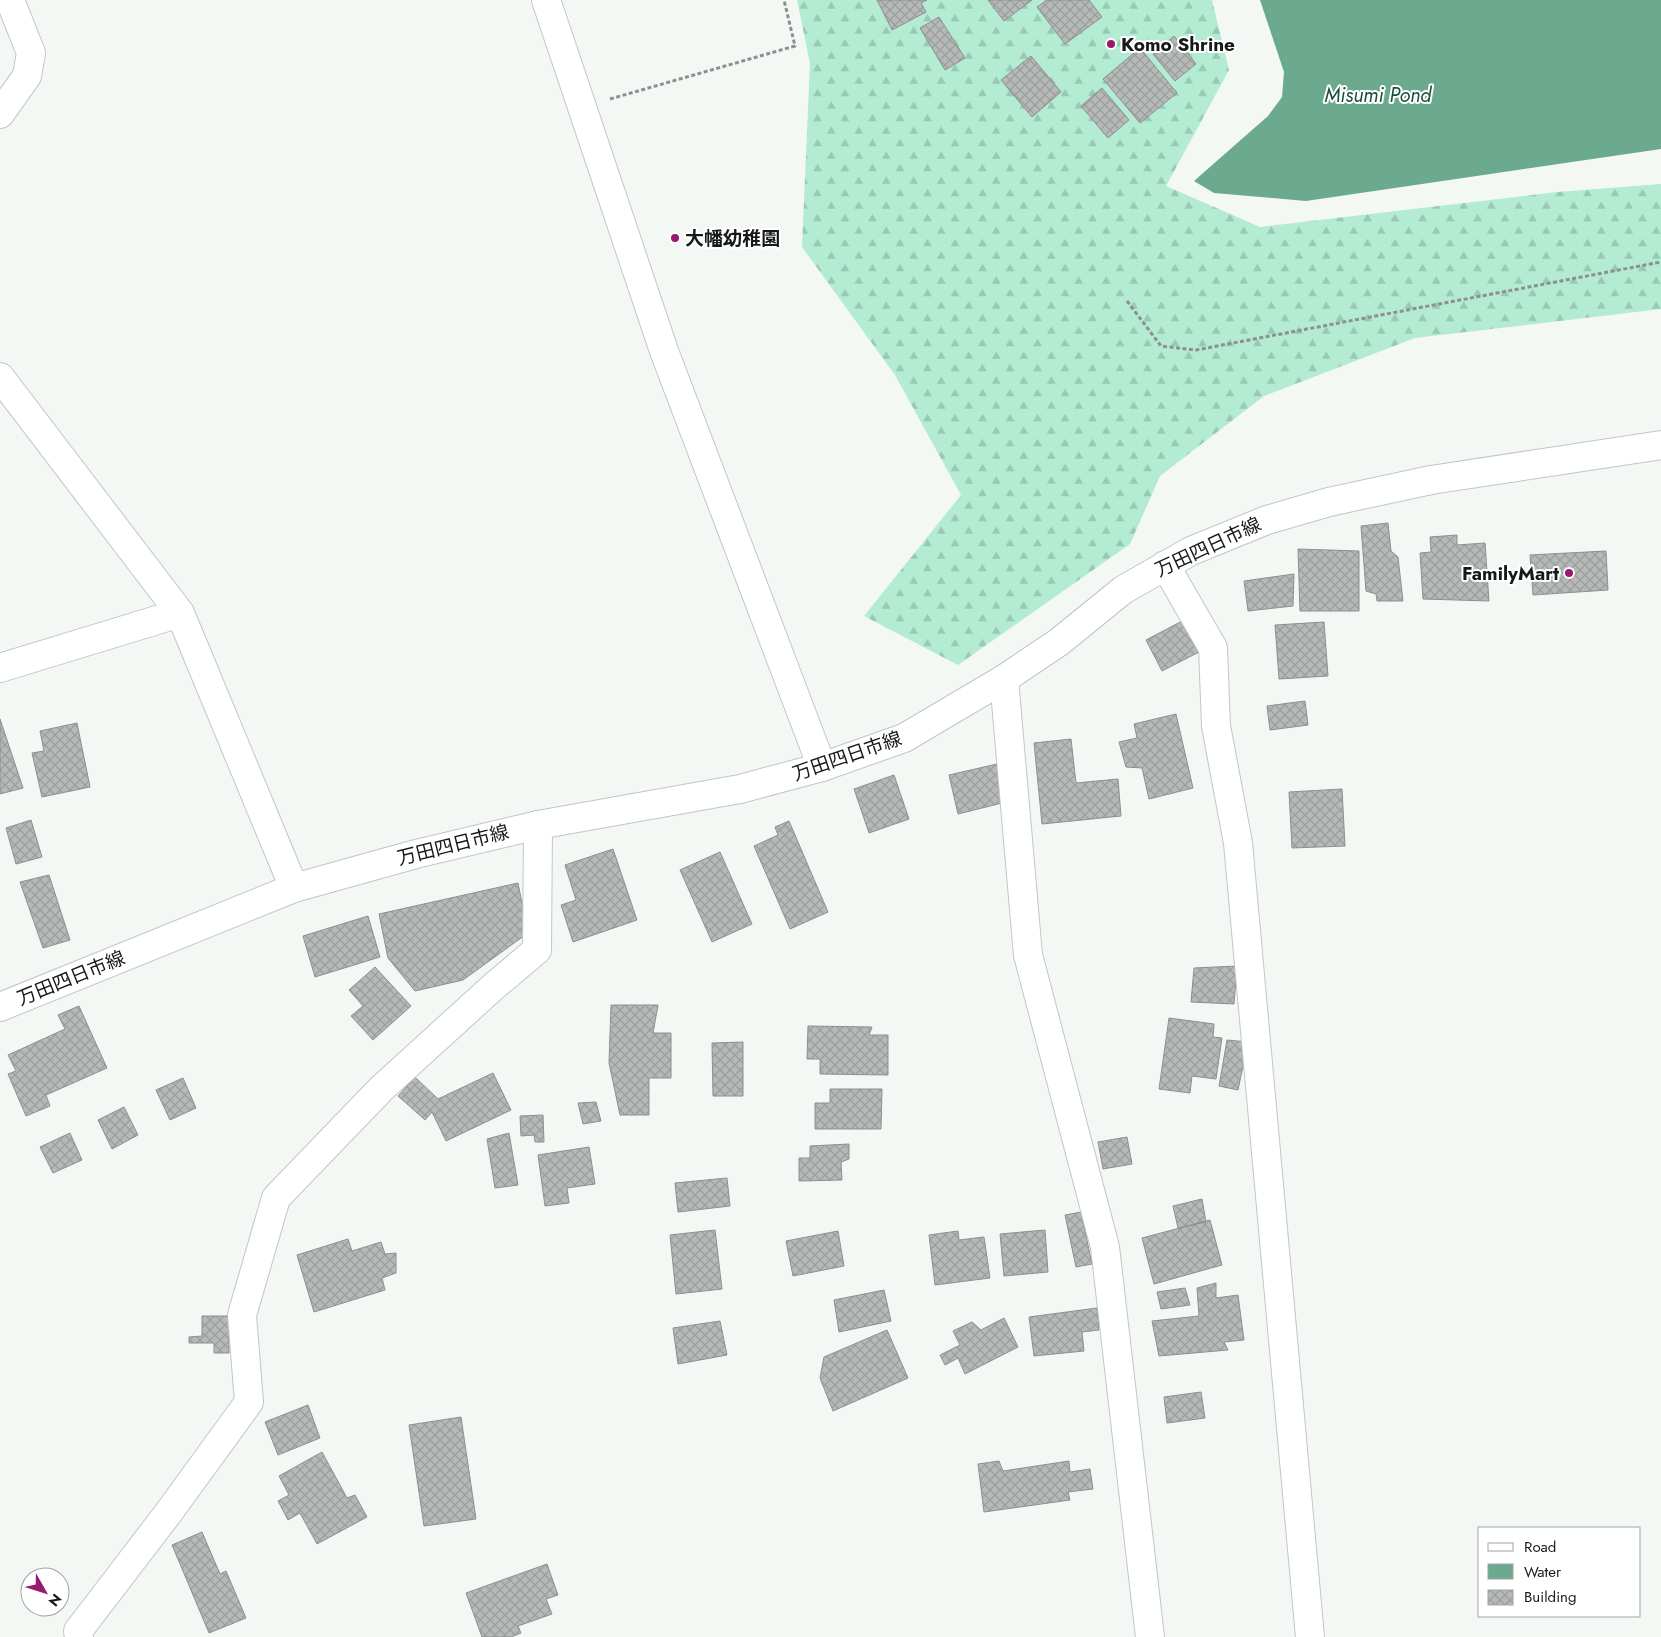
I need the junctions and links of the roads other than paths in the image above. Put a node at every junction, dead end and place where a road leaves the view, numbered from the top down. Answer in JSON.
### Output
{"nodes":[{"id":1,"x":10,"y":0,"type":"edge"},
{"id":2,"x":546,"y":0,"type":"edge"},
{"id":3,"x":0,"y":114,"type":"edge"},
{"id":4,"x":0,"y":377,"type":"edge"},
{"id":5,"x":1661,"y":445,"type":"edge"},
{"id":6,"x":1165,"y":566,"type":"junction"},
{"id":7,"x":180,"y":613,"type":"junction"},
{"id":8,"x":0,"y":668,"type":"edge"},
{"id":9,"x":1004,"y":679,"type":"junction"},
{"id":10,"x":822,"y":767,"type":"junction"},
{"id":11,"x":538,"y":824,"type":"junction"},
{"id":12,"x":294,"y":888,"type":"junction"},
{"id":13,"x":0,"y":1007,"type":"edge"},
{"id":14,"x":79,"y":1637,"type":"edge"},
{"id":15,"x":1150,"y":1637,"type":"edge"},
{"id":16,"x":1310,"y":1637,"type":"edge"}],
"edges":[{"from":1,"to":3,"type":"street"},
{"from":2,"to":10,"type":"street"},
{"from":4,"to":7,"type":"street"},
{"from":5,"to":6,"type":"street","name":"万田四日市線"},
{"from":6,"to":9,"type":"street","name":"万田四日市線"},
{"from":6,"to":16,"type":"street"},
{"from":7,"to":8,"type":"street"},
{"from":7,"to":12,"type":"street"},
{"from":9,"to":10,"type":"street","name":"万田四日市線"},
{"from":9,"to":15,"type":"street"},
{"from":10,"to":11,"type":"street","name":"万田四日市線"},
{"from":11,"to":12,"type":"street","name":"万田四日市線"},
{"from":11,"to":14,"type":"street"},
{"from":12,"to":13,"type":"street","name":"万田四日市線"}]}
